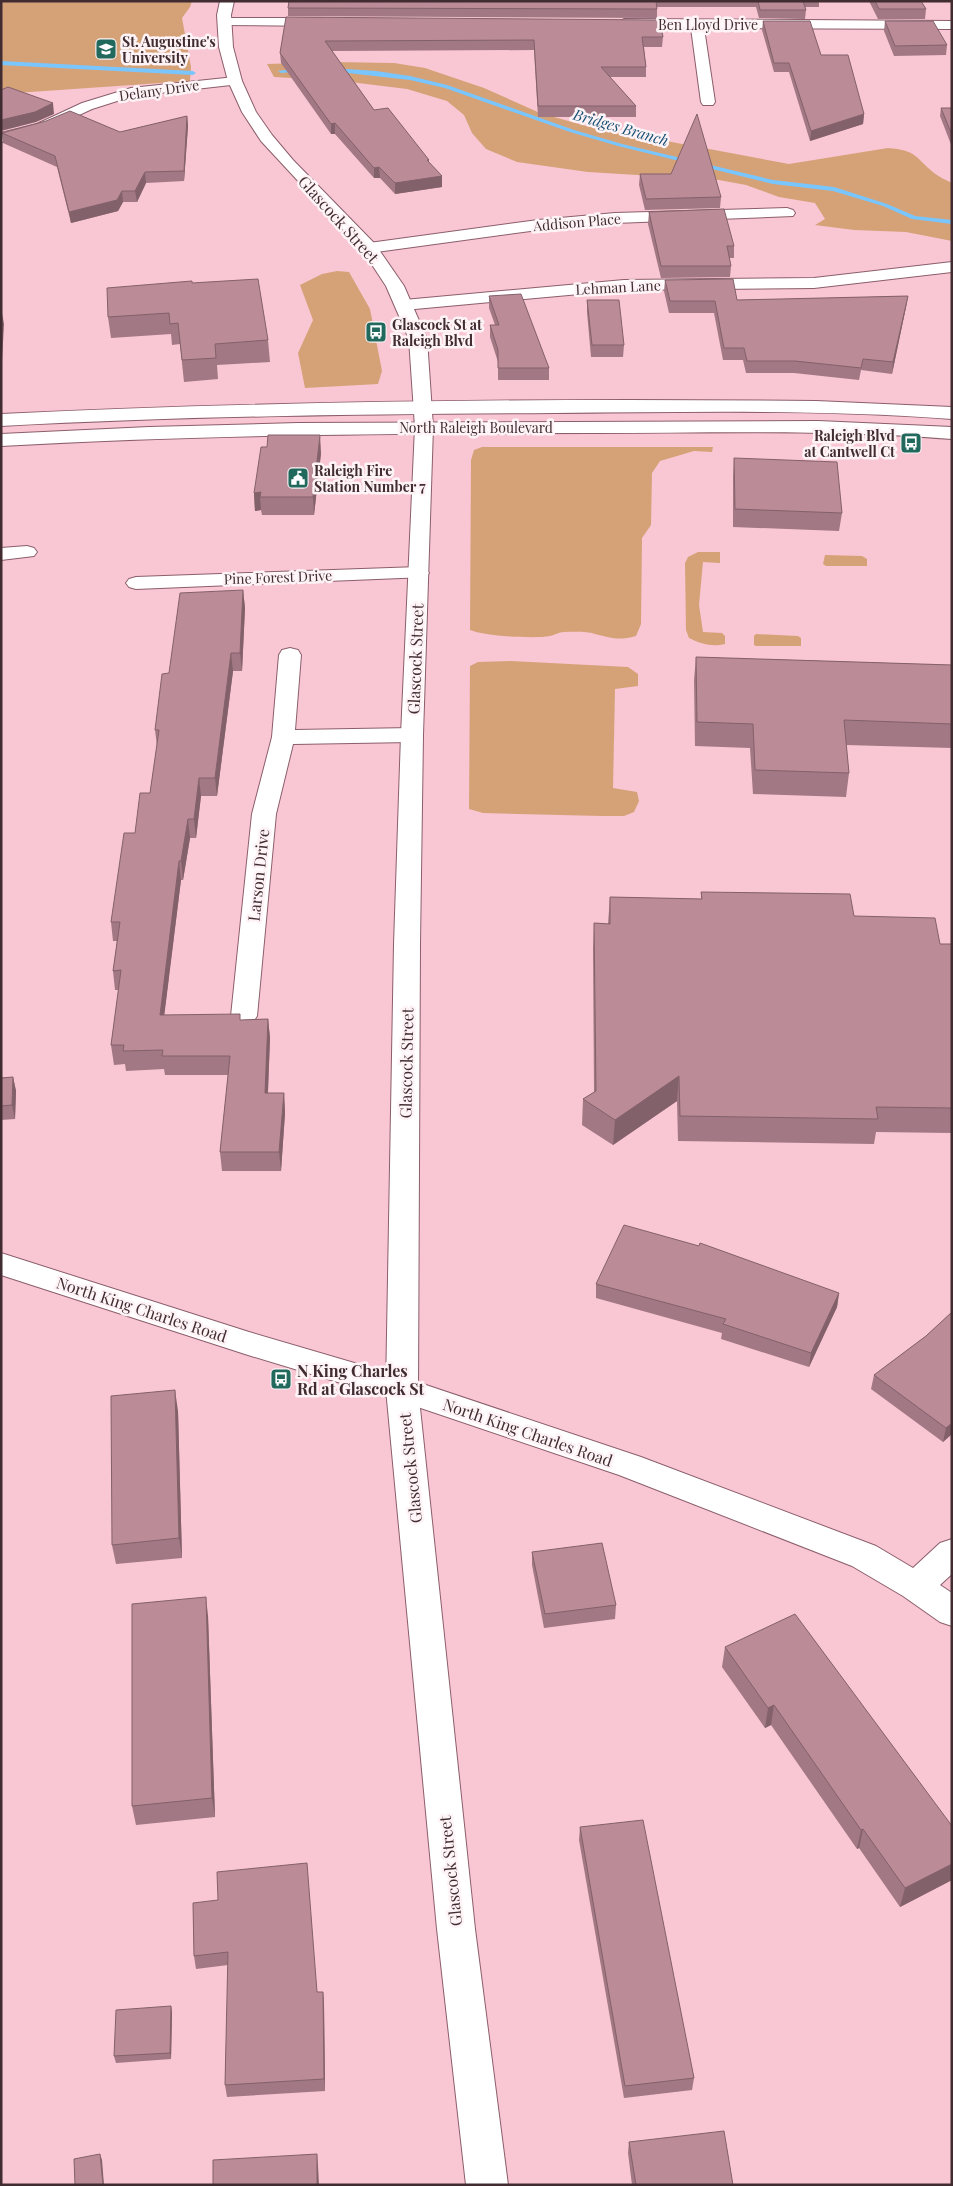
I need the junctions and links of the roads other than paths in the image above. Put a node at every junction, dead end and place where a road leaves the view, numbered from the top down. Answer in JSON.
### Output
{"nodes":[{"id":1,"x":226,"y":1,"type":"edge"},
{"id":2,"x":225,"y":22,"type":"junction"},
{"id":3,"x":340,"y":22,"type":"edge"},
{"id":4,"x":610,"y":23,"type":"edge"},
{"id":5,"x":697,"y":24,"type":"junction"},
{"id":6,"x":952,"y":25,"type":"edge"},
{"id":7,"x":235,"y":81,"type":"junction"},
{"id":8,"x":708,"y":102,"type":"dead end"},
{"id":9,"x":1,"y":138,"type":"edge"},
{"id":10,"x":787,"y":213,"type":"dead end"},
{"id":11,"x":369,"y":248,"type":"junction"},
{"id":12,"x":952,"y":267,"type":"edge"},
{"id":13,"x":404,"y":305,"type":"junction"},
{"id":14,"x":952,"y":413,"type":"edge"},
{"id":15,"x":424,"y":418,"type":"junction"},
{"id":16,"x":1,"y":420,"type":"edge"},
{"id":17,"x":952,"y":433,"type":"edge"},
{"id":18,"x":1,"y":440,"type":"edge"},
{"id":19,"x":27,"y":552,"type":"dead end"},
{"id":20,"x":1,"y":554,"type":"edge"},
{"id":21,"x":419,"y":573,"type":"junction"},
{"id":22,"x":136,"y":583,"type":"dead end"},
{"id":23,"x":290,"y":655,"type":"dead end"},
{"id":24,"x":412,"y":735,"type":"junction"},
{"id":25,"x":283,"y":737,"type":"junction"},
{"id":26,"x":244,"y":1016,"type":"dead end"},
{"id":27,"x":1,"y":1264,"type":"edge"},
{"id":28,"x":402,"y":1389,"type":"junction"},
{"id":29,"x":952,"y":1553,"type":"edge"},
{"id":30,"x":915,"y":1586,"type":"junction"},
{"id":31,"x":952,"y":1612,"type":"edge"},
{"id":32,"x":487,"y":2185,"type":"edge"}],
"edges":[{"from":1,"to":2,"type":"street","name":"Glascock Street"},
{"from":2,"to":3,"type":"street"},
{"from":2,"to":7,"type":"street","name":"Glascock Street"},
{"from":4,"to":5,"type":"street","name":"Ben Lloyd Drive"},
{"from":5,"to":6,"type":"street","name":"Ben Lloyd Drive"},
{"from":5,"to":8,"type":"street"},
{"from":7,"to":9,"type":"street","name":"Delany Drive"},
{"from":7,"to":11,"type":"street","name":"Glascock Street"},
{"from":10,"to":11,"type":"street","name":"Addison Place"},
{"from":11,"to":13,"type":"street","name":"Glascock Street"},
{"from":12,"to":13,"type":"street","name":"Lehman Lane"},
{"from":13,"to":15,"type":"street","name":"Glascock Street"},
{"from":14,"to":15,"type":"street","name":"North Raleigh Boulevard"},
{"from":15,"to":16,"type":"street","name":"North Raleigh Boulevard"},
{"from":15,"to":17,"type":"street","name":"North Raleigh Boulevard"},
{"from":15,"to":18,"type":"street","name":"North Raleigh Boulevard"},
{"from":15,"to":21,"type":"street","name":"Glascock Street"},
{"from":19,"to":20,"type":"street"},
{"from":21,"to":22,"type":"street","name":"Pine Forest Drive"},
{"from":21,"to":24,"type":"street","name":"Glascock Street"},
{"from":23,"to":25,"type":"street","name":"Larson Drive"},
{"from":24,"to":25,"type":"street"},
{"from":24,"to":28,"type":"street","name":"Glascock Street"},
{"from":25,"to":26,"type":"street","name":"Larson Drive"},
{"from":27,"to":28,"type":"street","name":"North King Charles Road"},
{"from":28,"to":30,"type":"street","name":"North King Charles Road"},
{"from":28,"to":32,"type":"street","name":"Glascock Street"},
{"from":29,"to":30,"type":"street"},
{"from":30,"to":31,"type":"street","name":"North King Charles Road"}]}
